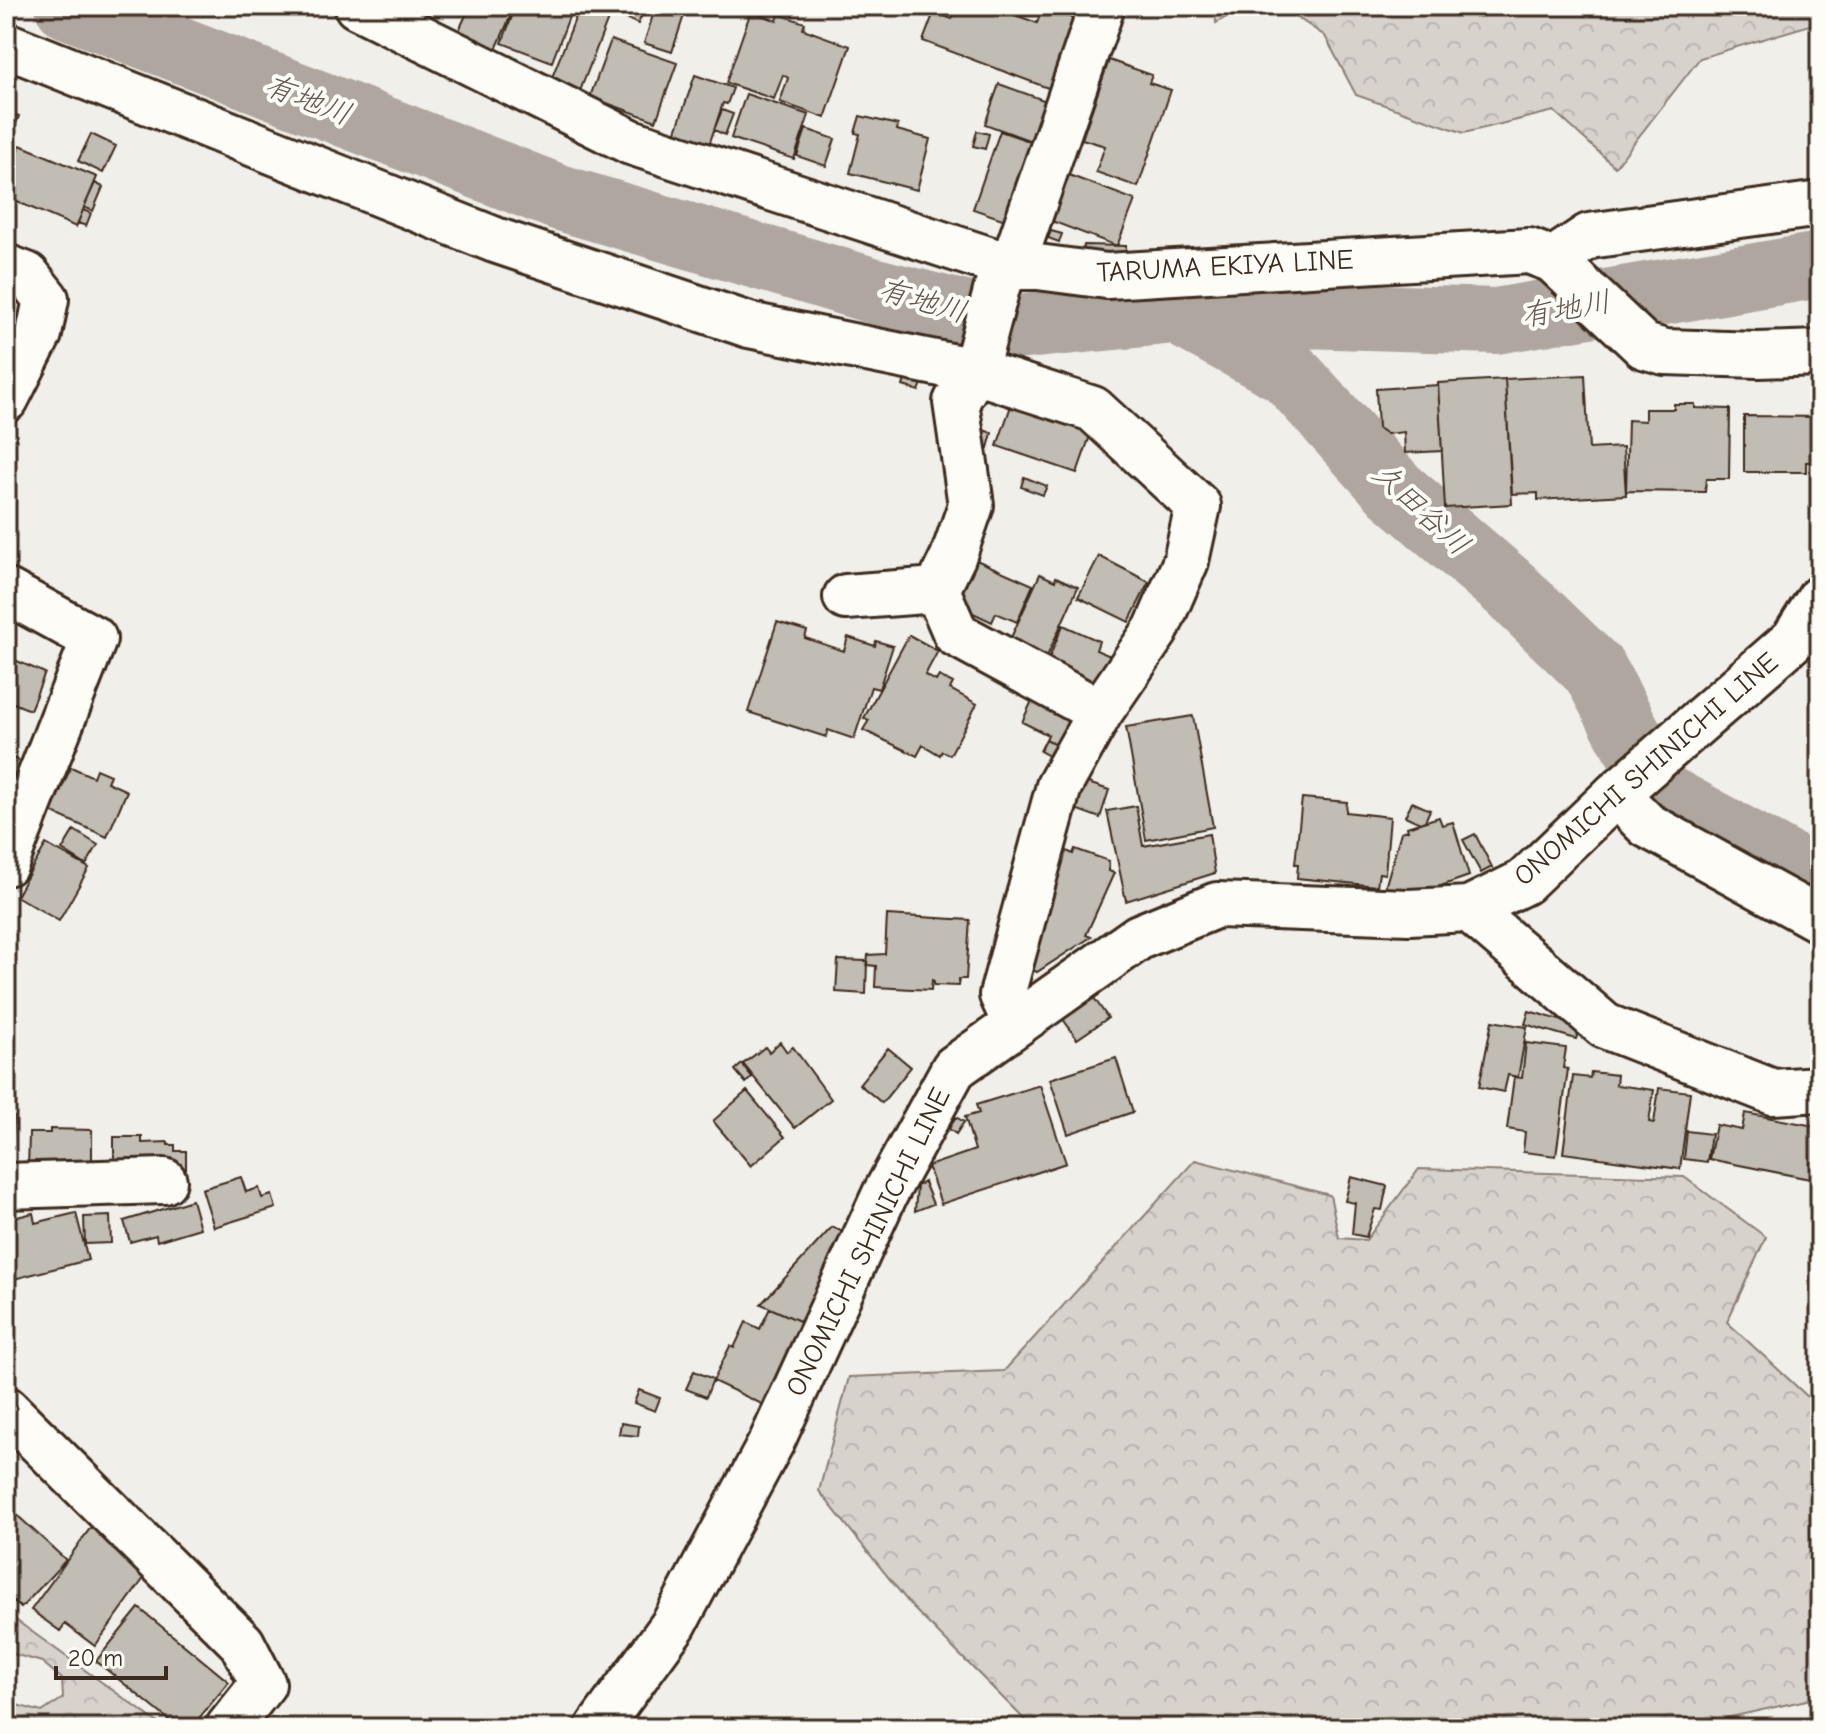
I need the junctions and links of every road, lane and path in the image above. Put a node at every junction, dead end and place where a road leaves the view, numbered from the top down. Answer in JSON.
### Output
{"nodes":[{"id":1,"x":357,"y":6,"type":"edge"},
{"id":2,"x":1102,"y":6,"type":"edge"},
{"id":3,"x":6,"y":45,"type":"edge"},
{"id":4,"x":1820,"y":204,"type":"edge"},
{"id":5,"x":1553,"y":260,"type":"junction"},
{"id":6,"x":6,"y":267,"type":"edge"},
{"id":7,"x":1006,"y":274,"type":"junction"},
{"id":8,"x":1820,"y":353,"type":"edge"},
{"id":9,"x":975,"y":371,"type":"junction"},
{"id":10,"x":6,"y":399,"type":"edge"},
{"id":11,"x":937,"y":590,"type":"junction"},
{"id":12,"x":6,"y":591,"type":"edge"},
{"id":13,"x":846,"y":597,"type":"dead end"},
{"id":14,"x":1820,"y":598,"type":"edge"},
{"id":15,"x":1100,"y":712,"type":"junction"},
{"id":16,"x":1616,"y":794,"type":"junction"},
{"id":17,"x":6,"y":863,"type":"edge"},
{"id":18,"x":1469,"y":909,"type":"junction"},
{"id":19,"x":1820,"y":920,"type":"edge"},
{"id":20,"x":1015,"y":1023,"type":"junction"},
{"id":21,"x":1820,"y":1089,"type":"edge"},
{"id":22,"x":164,"y":1181,"type":"dead end"},
{"id":23,"x":6,"y":1186,"type":"edge"},
{"id":24,"x":6,"y":1409,"type":"edge"},
{"id":25,"x":228,"y":1728,"type":"edge"},
{"id":26,"x":598,"y":1728,"type":"edge"}],
"edges":[{"from":1,"to":7,"type":"street","name":"TARUMA EKIYA LINE"},
{"from":2,"to":7,"type":"street"},
{"from":3,"to":9,"type":"street"},
{"from":4,"to":5,"type":"street"},
{"from":5,"to":7,"type":"street","name":"TARUMA EKIYA LINE"},
{"from":5,"to":8,"type":"street"},
{"from":6,"to":10,"type":"street"},
{"from":7,"to":9,"type":"street"},
{"from":9,"to":11,"type":"street"},
{"from":9,"to":15,"type":"street"},
{"from":11,"to":13,"type":"street"},
{"from":11,"to":15,"type":"street"},
{"from":12,"to":17,"type":"street"},
{"from":14,"to":16,"type":"street","name":"ONOMICHI SHINICHI LINE"},
{"from":15,"to":20,"type":"street"},
{"from":16,"to":18,"type":"street","name":"ONOMICHI SHINICHI LINE"},
{"from":16,"to":19,"type":"street"},
{"from":18,"to":20,"type":"street","name":"ONOMICHI SHINICHI LINE"},
{"from":18,"to":21,"type":"street"},
{"from":20,"to":26,"type":"street","name":"ONOMICHI SHINICHI LINE"},
{"from":22,"to":23,"type":"street"},
{"from":24,"to":25,"type":"street"}]}
